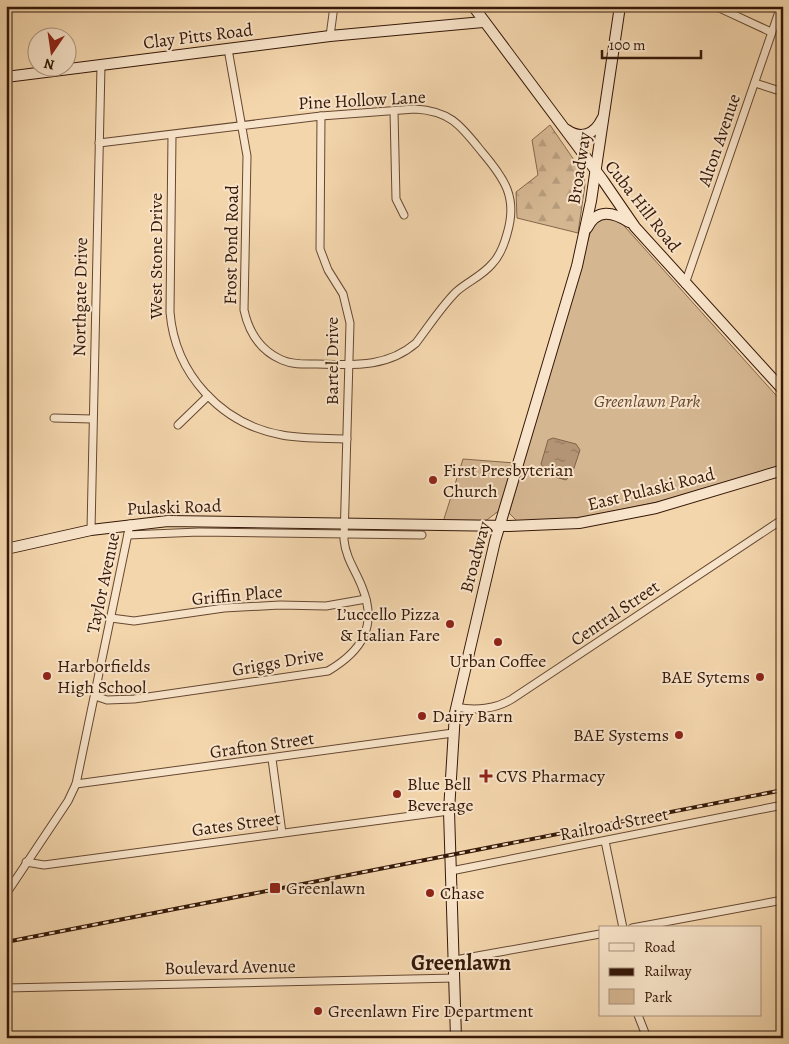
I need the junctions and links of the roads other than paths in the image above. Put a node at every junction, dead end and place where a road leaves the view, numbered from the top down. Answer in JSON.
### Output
{"nodes":[{"id":1,"x":334,"y":6,"type":"edge"},
{"id":2,"x":473,"y":6,"type":"edge"},
{"id":3,"x":620,"y":6,"type":"edge"},
{"id":4,"x":715,"y":6,"type":"edge"},
{"id":5,"x":781,"y":6,"type":"edge"},
{"id":6,"x":483,"y":22,"type":"junction"},
{"id":7,"x":771,"y":32,"type":"junction"},
{"id":8,"x":330,"y":36,"type":"junction"},
{"id":9,"x":228,"y":49,"type":"junction"},
{"id":10,"x":101,"y":65,"type":"junction"},
{"id":11,"x":6,"y":77,"type":"edge"},
{"id":12,"x":755,"y":82,"type":"junction"},
{"id":13,"x":783,"y":92,"type":"edge"},
{"id":14,"x":394,"y":111,"type":"junction"},
{"id":15,"x":604,"y":114,"type":"junction"},
{"id":16,"x":321,"y":116,"type":"junction"},
{"id":17,"x":242,"y":125,"type":"junction"},
{"id":18,"x":565,"y":128,"type":"junction"},
{"id":19,"x":172,"y":135,"type":"junction"},
{"id":20,"x":99,"y":143,"type":"junction"},
{"id":21,"x":596,"y":170,"type":"junction"},
{"id":22,"x":404,"y":215,"type":"dead end"},
{"id":23,"x":635,"y":227,"type":"junction"},
{"id":24,"x":582,"y":240,"type":"junction"},
{"id":25,"x":685,"y":284,"type":"junction"},
{"id":26,"x":348,"y":365,"type":"junction"},
{"id":27,"x":781,"y":385,"type":"edge"},
{"id":28,"x":208,"y":396,"type":"junction"},
{"id":29,"x":54,"y":418,"type":"dead end"},
{"id":30,"x":92,"y":419,"type":"junction"},
{"id":31,"x":178,"y":425,"type":"dead end"},
{"id":32,"x":347,"y":439,"type":"junction"},
{"id":33,"x":783,"y":470,"type":"edge"},
{"id":34,"x":783,"y":519,"type":"edge"},
{"id":35,"x":345,"y":522,"type":"junction"},
{"id":36,"x":130,"y":524,"type":"junction"},
{"id":37,"x":500,"y":526,"type":"junction"},
{"id":38,"x":91,"y":530,"type":"junction"},
{"id":39,"x":128,"y":535,"type":"junction"},
{"id":40,"x":344,"y":535,"type":"junction"},
{"id":41,"x":422,"y":535,"type":"dead end"},
{"id":42,"x":6,"y":549,"type":"edge"},
{"id":43,"x":366,"y":600,"type":"junction"},
{"id":44,"x":111,"y":618,"type":"junction"},
{"id":45,"x":94,"y":696,"type":"junction"},
{"id":46,"x":456,"y":706,"type":"junction"},
{"id":47,"x":453,"y":734,"type":"junction"},
{"id":48,"x":272,"y":759,"type":"junction"},
{"id":49,"x":76,"y":784,"type":"junction"},
{"id":50,"x":783,"y":805,"type":"edge"},
{"id":51,"x":449,"y":811,"type":"junction"},
{"id":52,"x":282,"y":832,"type":"junction"},
{"id":53,"x":605,"y":841,"type":"junction"},
{"id":54,"x":26,"y":862,"type":"junction"},
{"id":55,"x":451,"y":872,"type":"junction"},
{"id":56,"x":6,"y":894,"type":"edge"},
{"id":57,"x":783,"y":900,"type":"edge"},
{"id":58,"x":623,"y":926,"type":"edge"},
{"id":59,"x":643,"y":926,"type":"edge"},
{"id":60,"x":599,"y":934,"type":"edge"},
{"id":61,"x":455,"y":960,"type":"junction"},
{"id":62,"x":455,"y":978,"type":"junction"},
{"id":63,"x":6,"y":988,"type":"edge"},
{"id":64,"x":638,"y":1016,"type":"edge"},
{"id":65,"x":456,"y":1038,"type":"edge"},
{"id":66,"x":647,"y":1038,"type":"edge"}],
"edges":[{"from":1,"to":8,"type":"street"},
{"from":2,"to":6,"type":"main road","name":"Cuba Hill Road"},
{"from":3,"to":15,"type":"main road","name":"Broadway"},
{"from":4,"to":7,"type":"street"},
{"from":5,"to":7,"type":"street","name":"Alton Avenue"},
{"from":6,"to":8,"type":"main road","name":"Clay Pitts Road"},
{"from":6,"to":18,"type":"main road","name":"Cuba Hill Road"},
{"from":7,"to":12,"type":"street","name":"Alton Avenue"},
{"from":8,"to":9,"type":"main road","name":"Clay Pitts Road"},
{"from":9,"to":10,"type":"main road","name":"Clay Pitts Road"},
{"from":9,"to":17,"type":"street","name":"Frost Pond Road"},
{"from":10,"to":11,"type":"main road","name":"Clay Pitts Road"},
{"from":10,"to":20,"type":"street","name":"Northgate Drive"},
{"from":12,"to":13,"type":"street"},
{"from":12,"to":25,"type":"street","name":"Alton Avenue"},
{"from":14,"to":16,"type":"street","name":"Pine Hollow Lane"},
{"from":14,"to":22,"type":"street"},
{"from":14,"to":26,"type":"street","name":"Pine Hollow Lane"},
{"from":15,"to":18,"type":"main road"},
{"from":15,"to":21,"type":"main road","name":"Broadway"},
{"from":16,"to":17,"type":"street","name":"Pine Hollow Lane"},
{"from":16,"to":26,"type":"street","name":"Bartel Drive"},
{"from":17,"to":19,"type":"street","name":"Pine Hollow Lane"},
{"from":17,"to":26,"type":"street","name":"Frost Pond Road"},
{"from":18,"to":21,"type":"main road","name":"Cuba Hill Road"},
{"from":19,"to":20,"type":"street","name":"Pine Hollow Lane"},
{"from":19,"to":28,"type":"street","name":"West Stone Drive"},
{"from":20,"to":30,"type":"street","name":"Northgate Drive"},
{"from":21,"to":23,"type":"main road","name":"Cuba Hill Road"},
{"from":21,"to":24,"type":"main road","name":"Broadway"},
{"from":23,"to":24,"type":"main road"},
{"from":23,"to":25,"type":"main road","name":"Cuba Hill Road"},
{"from":24,"to":37,"type":"main road","name":"Broadway"},
{"from":25,"to":27,"type":"main road","name":"Cuba Hill Road"},
{"from":26,"to":32,"type":"street","name":"Bartel Drive"},
{"from":28,"to":31,"type":"street"},
{"from":28,"to":32,"type":"street","name":"West Stone Drive"},
{"from":29,"to":30,"type":"street"},
{"from":30,"to":38,"type":"street","name":"Northgate Drive"},
{"from":32,"to":35,"type":"street","name":"Bartel Drive"},
{"from":33,"to":37,"type":"main road","name":"East Pulaski Road"},
{"from":34,"to":46,"type":"street","name":"Central Street"},
{"from":35,"to":36,"type":"main road","name":"Pulaski Road"},
{"from":35,"to":37,"type":"main road","name":"East Pulaski Road"},
{"from":35,"to":40,"type":"street","name":"Griggs Drive"},
{"from":36,"to":38,"type":"main road","name":"Pulaski Road"},
{"from":36,"to":39,"type":"street","name":"Taylor Avenue"},
{"from":37,"to":46,"type":"main road","name":"Broadway"},
{"from":38,"to":42,"type":"main road","name":"Pulaski Road"},
{"from":39,"to":40,"type":"street"},
{"from":39,"to":44,"type":"street","name":"Taylor Avenue"},
{"from":40,"to":41,"type":"street"},
{"from":40,"to":43,"type":"street","name":"Griggs Drive"},
{"from":43,"to":44,"type":"street","name":"Griffin Place"},
{"from":43,"to":45,"type":"street","name":"Griggs Drive"},
{"from":44,"to":45,"type":"street","name":"Taylor Avenue"},
{"from":45,"to":49,"type":"street","name":"Taylor Avenue"},
{"from":46,"to":47,"type":"main road","name":"Broadway"},
{"from":47,"to":48,"type":"street","name":"Grafton Street"},
{"from":47,"to":51,"type":"main road","name":"Broadway"},
{"from":48,"to":49,"type":"street","name":"Grafton Street"},
{"from":48,"to":52,"type":"street"},
{"from":49,"to":54,"type":"street","name":"Taylor Avenue"},
{"from":50,"to":53,"type":"street","name":"Railroad Street"},
{"from":51,"to":52,"type":"street","name":"Gates Street"},
{"from":51,"to":55,"type":"main road","name":"Broadway"},
{"from":52,"to":54,"type":"street","name":"Gates Street"},
{"from":53,"to":55,"type":"street","name":"Railroad Street"},
{"from":53,"to":58,"type":"street"},
{"from":54,"to":56,"type":"street","name":"Taylor Avenue"},
{"from":55,"to":61,"type":"main road","name":"Broadway"},
{"from":57,"to":59,"type":"street"},
{"from":60,"to":61,"type":"street"},
{"from":61,"to":62,"type":"main road","name":"Broadway"},
{"from":62,"to":63,"type":"street","name":"Boulevard Avenue"},
{"from":62,"to":65,"type":"main road","name":"Broadway"},
{"from":64,"to":66,"type":"street"}]}
